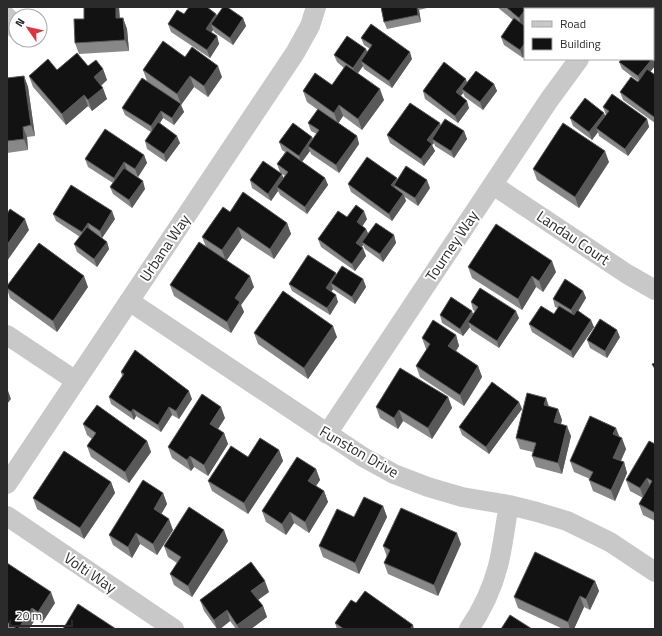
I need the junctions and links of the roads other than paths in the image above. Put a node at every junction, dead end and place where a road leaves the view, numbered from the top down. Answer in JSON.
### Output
{"nodes":[{"id":1,"x":316,"y":7,"type":"edge"},
{"id":2,"x":578,"y":60,"type":"edge"},
{"id":3,"x":493,"y":185,"type":"junction"},
{"id":4,"x":655,"y":290,"type":"edge"},
{"id":5,"x":129,"y":302,"type":"junction"},
{"id":6,"x":7,"y":335,"type":"edge"},
{"id":7,"x":76,"y":381,"type":"junction"},
{"id":8,"x":327,"y":434,"type":"junction"},
{"id":9,"x":7,"y":484,"type":"edge"},
{"id":10,"x":508,"y":505,"type":"junction"},
{"id":11,"x":7,"y":516,"type":"edge"},
{"id":12,"x":655,"y":572,"type":"edge"},
{"id":13,"x":174,"y":629,"type":"edge"},
{"id":14,"x":469,"y":629,"type":"edge"}],
"edges":[{"from":1,"to":5,"type":"street","name":"Urbana Way"},
{"from":2,"to":3,"type":"street","name":"Tourney Way"},
{"from":3,"to":4,"type":"street","name":"Landau Court"},
{"from":3,"to":8,"type":"street","name":"Tourney Way"},
{"from":5,"to":7,"type":"street","name":"Urbana Way"},
{"from":5,"to":8,"type":"street","name":"Funston Drive"},
{"from":6,"to":7,"type":"street"},
{"from":7,"to":9,"type":"street","name":"Urbana Way"},
{"from":8,"to":10,"type":"street","name":"Funston Drive"},
{"from":10,"to":12,"type":"street","name":"Funston Drive"},
{"from":10,"to":14,"type":"street"},
{"from":11,"to":13,"type":"street","name":"Volti Way"}]}
